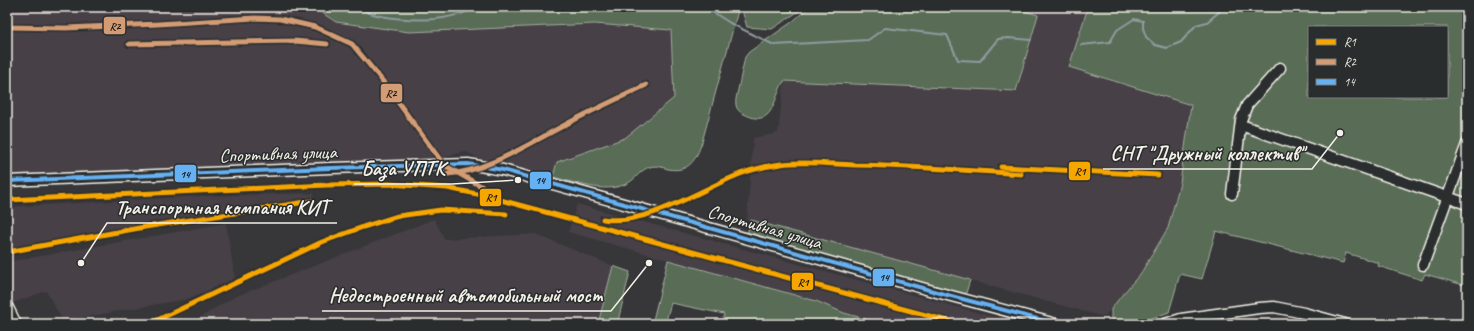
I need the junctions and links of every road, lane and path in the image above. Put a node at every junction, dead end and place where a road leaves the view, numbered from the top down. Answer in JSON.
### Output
{"nodes":[{"id":1,"x":1280,"y":68,"type":"dead end"},
{"id":2,"x":1241,"y":125,"type":"junction"},
{"id":3,"x":1467,"y":144,"type":"edge"},
{"id":4,"x":7,"y":181,"type":"edge"},
{"id":5,"x":1232,"y":194,"type":"dead end"},
{"id":6,"x":1447,"y":198,"type":"junction"},
{"id":7,"x":1467,"y":204,"type":"edge"},
{"id":8,"x":1423,"y":265,"type":"dead end"},
{"id":9,"x":7,"y":308,"type":"edge"},
{"id":10,"x":15,"y":324,"type":"edge"},
{"id":11,"x":1056,"y":324,"type":"edge"},
{"id":12,"x":1165,"y":324,"type":"edge"},
{"id":13,"x":1345,"y":324,"type":"edge"}],
"edges":[{"from":1,"to":2,"type":"street"},
{"from":2,"to":5,"type":"street"},
{"from":2,"to":6,"type":"street"},
{"from":3,"to":6,"type":"street"},
{"from":4,"to":11,"type":"street","name":"Спортивная улица"},
{"from":6,"to":7,"type":"street"},
{"from":6,"to":8,"type":"street"},
{"from":9,"to":10,"type":"main road"},
{"from":12,"to":13,"type":"street"}]}
